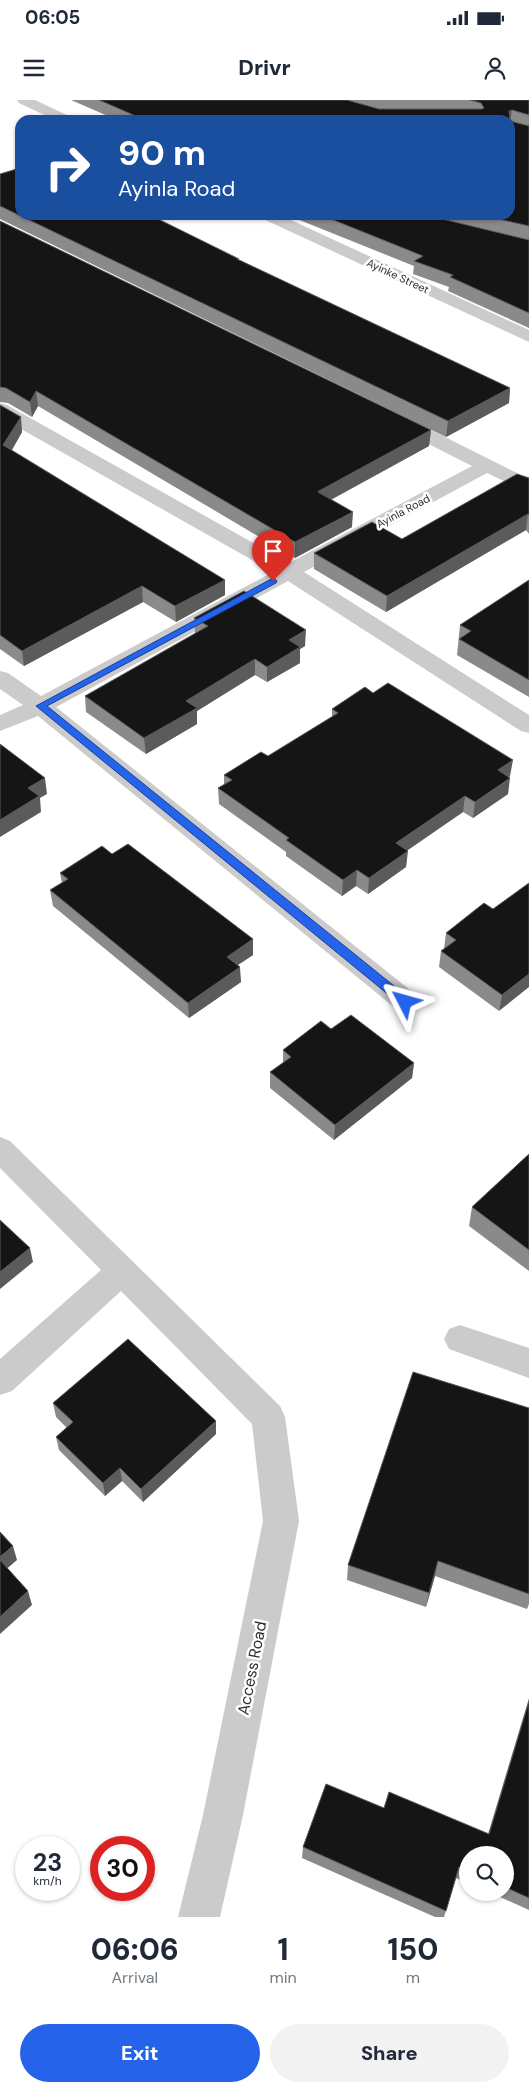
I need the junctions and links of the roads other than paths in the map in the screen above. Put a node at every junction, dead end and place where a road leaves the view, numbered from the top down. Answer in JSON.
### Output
{"nodes":[{"id":1,"x":24,"y":100,"type":"edge"},
{"id":2,"x":56,"y":115,"type":"edge"},
{"id":3,"x":278,"y":220,"type":"edge"},
{"id":4,"x":529,"y":337,"type":"edge"},
{"id":5,"x":0,"y":409,"type":"edge"},
{"id":6,"x":381,"y":413,"type":"edge"},
{"id":7,"x":488,"y":465,"type":"junction"},
{"id":8,"x":529,"y":487,"type":"edge"},
{"id":9,"x":289,"y":572,"type":"junction"},
{"id":10,"x":0,"y":678,"type":"edge"},
{"id":11,"x":40,"y":706,"type":"junction"},
{"id":12,"x":0,"y":724,"type":"edge"},
{"id":13,"x":529,"y":726,"type":"edge"},
{"id":14,"x":405,"y":1002,"type":"dead end"},
{"id":15,"x":0,"y":1148,"type":"edge"},
{"id":16,"x":122,"y":1271,"type":"junction"},
{"id":17,"x":460,"y":1339,"type":"dead end"},
{"id":18,"x":529,"y":1363,"type":"edge"},
{"id":19,"x":0,"y":1380,"type":"edge"},
{"id":20,"x":199,"y":1917,"type":"edge"}],
"edges":[{"from":1,"to":2,"type":"street"},
{"from":3,"to":4,"type":"street","name":"Ayinke Street"},
{"from":5,"to":9,"type":"street"},
{"from":6,"to":7,"type":"street"},
{"from":7,"to":8,"type":"street"},
{"from":7,"to":9,"type":"street","name":"Ayinla Road"},
{"from":9,"to":11,"type":"street","name":"Ayinla Road"},
{"from":9,"to":13,"type":"street"},
{"from":10,"to":11,"type":"street"},
{"from":11,"to":12,"type":"street","name":"Ayinla Road"},
{"from":11,"to":14,"type":"street"},
{"from":15,"to":16,"type":"street"},
{"from":16,"to":19,"type":"street"},
{"from":16,"to":20,"type":"street","name":"Access Road"},
{"from":17,"to":18,"type":"street"}]}
